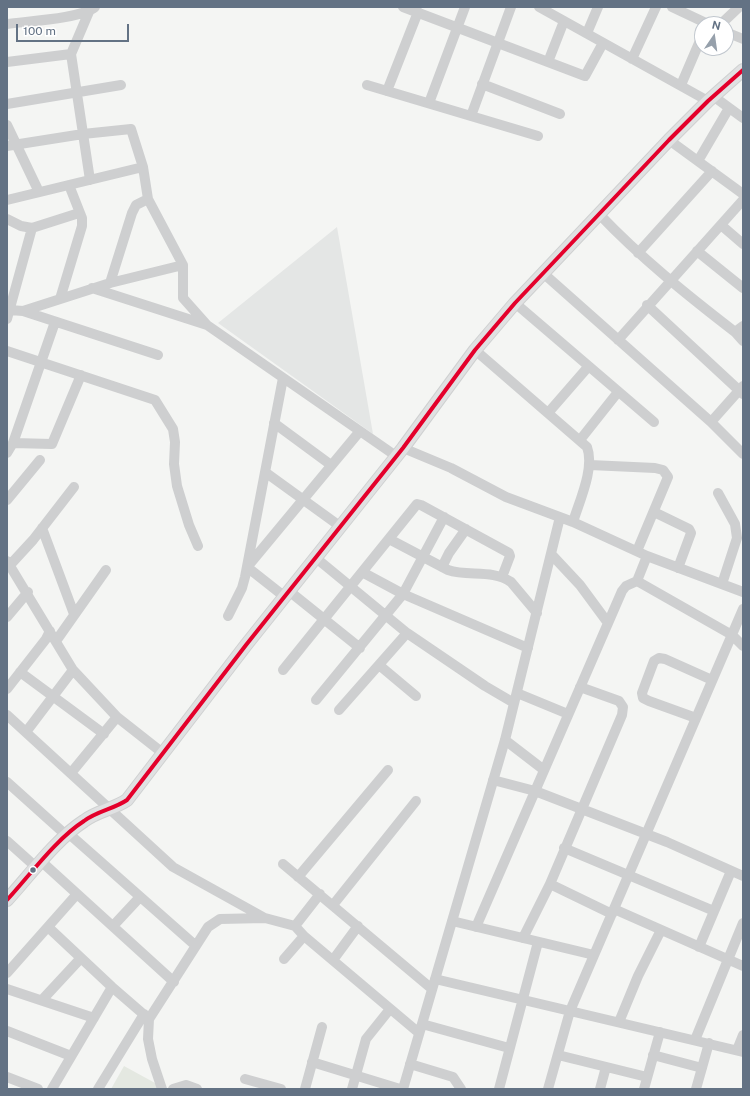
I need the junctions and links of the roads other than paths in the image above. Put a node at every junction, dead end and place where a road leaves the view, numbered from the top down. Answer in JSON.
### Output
{"nodes":[{"id":1,"x":404,"y":7,"type":"edge"},
{"id":2,"x":466,"y":7,"type":"edge"},
{"id":3,"x":511,"y":7,"type":"edge"},
{"id":4,"x":539,"y":7,"type":"edge"},
{"id":5,"x":598,"y":7,"type":"edge"},
{"id":6,"x":656,"y":7,"type":"edge"},
{"id":7,"x":672,"y":7,"type":"edge"},
{"id":8,"x":739,"y":7,"type":"edge"},
{"id":9,"x":92,"y":8,"type":"edge"},
{"id":10,"x":418,"y":12,"type":"junction"},
{"id":11,"x":729,"y":16,"type":"edge"},
{"id":12,"x":694,"y":17,"type":"edge"},
{"id":13,"x":564,"y":21,"type":"junction"},
{"id":14,"x":7,"y":24,"type":"edge"},
{"id":15,"x":458,"y":28,"type":"junction"},
{"id":16,"x":587,"y":34,"type":"junction"},
{"id":17,"x":497,"y":43,"type":"junction"},
{"id":18,"x":603,"y":43,"type":"junction"},
{"id":19,"x":71,"y":54,"type":"junction"},
{"id":20,"x":694,"y":55,"type":"edge"},
{"id":21,"x":632,"y":59,"type":"junction"},
{"id":22,"x":7,"y":62,"type":"edge"},
{"id":23,"x":548,"y":62,"type":"junction"},
{"id":24,"x":743,"y":70,"type":"edge"},
{"id":25,"x":482,"y":84,"type":"junction"},
{"id":26,"x":121,"y":85,"type":"dead end"},
{"id":27,"x":367,"y":85,"type":"dead end"},
{"id":28,"x":681,"y":85,"type":"junction"},
{"id":29,"x":387,"y":91,"type":"junction"},
{"id":30,"x":77,"y":92,"type":"junction"},
{"id":31,"x":710,"y":98,"type":"junction"},
{"id":32,"x":429,"y":103,"type":"junction"},
{"id":33,"x":7,"y":104,"type":"edge"},
{"id":34,"x":731,"y":110,"type":"junction"},
{"id":35,"x":560,"y":114,"type":"dead end"},
{"id":36,"x":471,"y":116,"type":"junction"},
{"id":37,"x":743,"y":118,"type":"edge"},
{"id":38,"x":7,"y":125,"type":"edge"},
{"id":39,"x":743,"y":126,"type":"edge"},
{"id":40,"x":83,"y":134,"type":"junction"},
{"id":41,"x":538,"y":136,"type":"dead end"},
{"id":42,"x":669,"y":140,"type":"junction"},
{"id":43,"x":12,"y":145,"type":"edge"},
{"id":44,"x":698,"y":161,"type":"junction"},
{"id":45,"x":143,"y":167,"type":"junction"},
{"id":46,"x":712,"y":171,"type":"junction"},
{"id":47,"x":90,"y":180,"type":"junction"},
{"id":48,"x":69,"y":185,"type":"junction"},
{"id":49,"x":39,"y":192,"type":"junction"},
{"id":50,"x":743,"y":194,"type":"edge"},
{"id":51,"x":148,"y":199,"type":"junction"},
{"id":52,"x":7,"y":200,"type":"edge"},
{"id":53,"x":743,"y":200,"type":"edge"},
{"id":54,"x":80,"y":213,"type":"junction"},
{"id":55,"x":599,"y":214,"type":"junction"},
{"id":56,"x":7,"y":219,"type":"edge"},
{"id":57,"x":721,"y":225,"type":"junction"},
{"id":58,"x":32,"y":228,"type":"junction"},
{"id":59,"x":743,"y":244,"type":"edge"},
{"id":60,"x":697,"y":251,"type":"junction"},
{"id":61,"x":638,"y":253,"type":"junction"},
{"id":62,"x":183,"y":265,"type":"junction"},
{"id":63,"x":543,"y":273,"type":"junction"},
{"id":64,"x":669,"y":282,"type":"junction"},
{"id":65,"x":110,"y":283,"type":"junction"},
{"id":66,"x":92,"y":288,"type":"junction"},
{"id":67,"x":743,"y":288,"type":"edge"},
{"id":68,"x":60,"y":299,"type":"junction"},
{"id":69,"x":515,"y":304,"type":"junction"},
{"id":70,"x":647,"y":305,"type":"junction"},
{"id":71,"x":22,"y":311,"type":"junction"},
{"id":72,"x":9,"y":315,"type":"edge"},
{"id":73,"x":55,"y":322,"type":"junction"},
{"id":74,"x":207,"y":325,"type":"junction"},
{"id":75,"x":739,"y":329,"type":"edge"},
{"id":76,"x":618,"y":340,"type":"junction"},
{"id":77,"x":743,"y":341,"type":"edge"},
{"id":78,"x":475,"y":350,"type":"junction"},
{"id":79,"x":7,"y":351,"type":"edge"},
{"id":80,"x":158,"y":355,"type":"dead end"},
{"id":81,"x":41,"y":362,"type":"junction"},
{"id":82,"x":588,"y":366,"type":"junction"},
{"id":83,"x":81,"y":375,"type":"junction"},
{"id":84,"x":283,"y":378,"type":"junction"},
{"id":85,"x":742,"y":390,"type":"edge"},
{"id":86,"x":618,"y":392,"type":"junction"},
{"id":87,"x":548,"y":413,"type":"junction"},
{"id":88,"x":654,"y":422,"type":"dead end"},
{"id":89,"x":711,"y":422,"type":"junction"},
{"id":90,"x":274,"y":423,"type":"junction"},
{"id":91,"x":360,"y":431,"type":"junction"},
{"id":92,"x":580,"y":440,"type":"junction"},
{"id":93,"x":13,"y":444,"type":"junction"},
{"id":94,"x":400,"y":452,"type":"junction"},
{"id":95,"x":7,"y":453,"type":"edge"},
{"id":96,"x":743,"y":454,"type":"edge"},
{"id":97,"x":40,"y":460,"type":"dead end"},
{"id":98,"x":331,"y":465,"type":"junction"},
{"id":99,"x":590,"y":465,"type":"junction"},
{"id":100,"x":265,"y":472,"type":"junction"},
{"id":101,"x":74,"y":487,"type":"dead end"},
{"id":102,"x":718,"y":493,"type":"dead end"},
{"id":103,"x":7,"y":500,"type":"edge"},
{"id":104,"x":303,"y":500,"type":"junction"},
{"id":105,"x":654,"y":512,"type":"junction"},
{"id":106,"x":444,"y":517,"type":"junction"},
{"id":107,"x":560,"y":517,"type":"junction"},
{"id":108,"x":573,"y":522,"type":"junction"},
{"id":109,"x":340,"y":527,"type":"junction"},
{"id":110,"x":42,"y":528,"type":"junction"},
{"id":111,"x":466,"y":529,"type":"junction"},
{"id":112,"x":389,"y":539,"type":"junction"},
{"id":113,"x":198,"y":546,"type":"dead end"},
{"id":114,"x":637,"y":551,"type":"junction"},
{"id":115,"x":551,"y":554,"type":"junction"},
{"id":116,"x":647,"y":556,"type":"junction"},
{"id":117,"x":424,"y":557,"type":"junction"},
{"id":118,"x":316,"y":558,"type":"junction"},
{"id":119,"x":8,"y":563,"type":"edge"},
{"id":120,"x":247,"y":567,"type":"junction"},
{"id":121,"x":442,"y":567,"type":"junction"},
{"id":122,"x":678,"y":568,"type":"junction"},
{"id":123,"x":106,"y":570,"type":"dead end"},
{"id":124,"x":362,"y":572,"type":"junction"},
{"id":125,"x":502,"y":577,"type":"junction"},
{"id":126,"x":638,"y":581,"type":"junction"},
{"id":127,"x":722,"y":584,"type":"junction"},
{"id":128,"x":351,"y":586,"type":"junction"},
{"id":129,"x":28,"y":592,"type":"junction"},
{"id":130,"x":743,"y":592,"type":"edge"},
{"id":131,"x":287,"y":594,"type":"junction"},
{"id":132,"x":403,"y":594,"type":"junction"},
{"id":133,"x":743,"y":609,"type":"edge"},
{"id":134,"x":537,"y":613,"type":"junction"},
{"id":135,"x":74,"y":614,"type":"junction"},
{"id":136,"x":386,"y":615,"type":"junction"},
{"id":137,"x":228,"y":616,"type":"dead end"},
{"id":138,"x":7,"y":617,"type":"edge"},
{"id":139,"x":324,"y":619,"type":"junction"},
{"id":140,"x":608,"y":623,"type":"junction"},
{"id":141,"x":50,"y":631,"type":"junction"},
{"id":142,"x":407,"y":633,"type":"junction"},
{"id":143,"x":732,"y":635,"type":"junction"},
{"id":144,"x":56,"y":641,"type":"junction"},
{"id":145,"x":743,"y":646,"type":"edge"},
{"id":146,"x":360,"y":648,"type":"junction"},
{"id":147,"x":528,"y":648,"type":"junction"},
{"id":148,"x":379,"y":665,"type":"junction"},
{"id":149,"x":73,"y":670,"type":"junction"},
{"id":150,"x":283,"y":670,"type":"dead end"},
{"id":151,"x":20,"y":672,"type":"junction"},
{"id":152,"x":712,"y":680,"type":"junction"},
{"id":153,"x":580,"y":687,"type":"junction"},
{"id":154,"x":7,"y":689,"type":"edge"},
{"id":155,"x":517,"y":693,"type":"junction"},
{"id":156,"x":53,"y":696,"type":"junction"},
{"id":157,"x":416,"y":696,"type":"dead end"},
{"id":158,"x":316,"y":700,"type":"dead end"},
{"id":159,"x":514,"y":703,"type":"junction"},
{"id":160,"x":339,"y":710,"type":"dead end"},
{"id":161,"x":568,"y":714,"type":"junction"},
{"id":162,"x":7,"y":715,"type":"edge"},
{"id":163,"x":117,"y":718,"type":"junction"},
{"id":164,"x":696,"y":718,"type":"junction"},
{"id":165,"x":26,"y":732,"type":"junction"},
{"id":166,"x":104,"y":734,"type":"junction"},
{"id":167,"x":505,"y":740,"type":"junction"},
{"id":168,"x":164,"y":754,"type":"junction"},
{"id":169,"x":388,"y":770,"type":"dead end"},
{"id":170,"x":544,"y":770,"type":"junction"},
{"id":171,"x":71,"y":773,"type":"junction"},
{"id":172,"x":493,"y":780,"type":"junction"},
{"id":173,"x":7,"y":782,"type":"edge"},
{"id":174,"x":535,"y":791,"type":"junction"},
{"id":175,"x":416,"y":801,"type":"dead end"},
{"id":176,"x":112,"y":808,"type":"junction"},
{"id":177,"x":582,"y":809,"type":"junction"},
{"id":178,"x":67,"y":834,"type":"junction"},
{"id":179,"x":646,"y":835,"type":"junction"},
{"id":180,"x":7,"y":841,"type":"edge"},
{"id":181,"x":564,"y":848,"type":"junction"},
{"id":182,"x":39,"y":864,"type":"junction"},
{"id":183,"x":283,"y":864,"type":"dead end"},
{"id":184,"x":731,"y":871,"type":"junction"},
{"id":185,"x":628,"y":876,"type":"junction"},
{"id":186,"x":743,"y":876,"type":"edge"},
{"id":187,"x":298,"y":877,"type":"junction"},
{"id":188,"x":550,"y":884,"type":"junction"},
{"id":189,"x":78,"y":894,"type":"junction"},
{"id":190,"x":320,"y":894,"type":"junction"},
{"id":191,"x":140,"y":898,"type":"junction"},
{"id":192,"x":7,"y":900,"type":"edge"},
{"id":193,"x":333,"y":905,"type":"junction"},
{"id":194,"x":613,"y":911,"type":"junction"},
{"id":195,"x":714,"y":911,"type":"junction"},
{"id":196,"x":265,"y":918,"type":"junction"},
{"id":197,"x":452,"y":921,"type":"junction"},
{"id":198,"x":743,"y":923,"type":"edge"},
{"id":199,"x":114,"y":926,"type":"junction"},
{"id":200,"x":295,"y":926,"type":"junction"},
{"id":201,"x":358,"y":926,"type":"junction"},
{"id":202,"x":48,"y":927,"type":"junction"},
{"id":203,"x":476,"y":927,"type":"junction"},
{"id":204,"x":661,"y":930,"type":"junction"},
{"id":205,"x":304,"y":936,"type":"junction"},
{"id":206,"x":523,"y":938,"type":"junction"},
{"id":207,"x":538,"y":942,"type":"junction"},
{"id":208,"x":196,"y":946,"type":"junction"},
{"id":209,"x":699,"y":947,"type":"junction"},
{"id":210,"x":594,"y":955,"type":"junction"},
{"id":211,"x":81,"y":958,"type":"junction"},
{"id":212,"x":284,"y":959,"type":"dead end"},
{"id":213,"x":333,"y":960,"type":"junction"},
{"id":214,"x":728,"y":960,"type":"junction"},
{"id":215,"x":743,"y":966,"type":"edge"},
{"id":216,"x":7,"y":973,"type":"edge"},
{"id":217,"x":435,"y":979,"type":"junction"},
{"id":218,"x":174,"y":982,"type":"junction"},
{"id":219,"x":112,"y":987,"type":"junction"},
{"id":220,"x":7,"y":989,"type":"edge"},
{"id":221,"x":432,"y":989,"type":"junction"},
{"id":222,"x":522,"y":999,"type":"junction"},
{"id":223,"x":42,"y":1000,"type":"junction"},
{"id":224,"x":390,"y":1009,"type":"junction"},
{"id":225,"x":570,"y":1011,"type":"junction"},
{"id":226,"x":147,"y":1017,"type":"junction"},
{"id":227,"x":94,"y":1018,"type":"junction"},
{"id":228,"x":618,"y":1022,"type":"junction"},
{"id":229,"x":322,"y":1027,"type":"dead end"},
{"id":230,"x":421,"y":1028,"type":"junction"},
{"id":231,"x":7,"y":1031,"type":"edge"},
{"id":232,"x":660,"y":1032,"type":"junction"},
{"id":233,"x":743,"y":1035,"type":"edge"},
{"id":234,"x":694,"y":1040,"type":"junction"},
{"id":235,"x":709,"y":1043,"type":"junction"},
{"id":236,"x":509,"y":1048,"type":"junction"},
{"id":237,"x":740,"y":1051,"type":"edge"},
{"id":238,"x":558,"y":1055,"type":"junction"},
{"id":239,"x":654,"y":1055,"type":"junction"},
{"id":240,"x":71,"y":1056,"type":"junction"},
{"id":241,"x":312,"y":1062,"type":"junction"},
{"id":242,"x":410,"y":1064,"type":"junction"},
{"id":243,"x":606,"y":1067,"type":"junction"},
{"id":244,"x":702,"y":1068,"type":"junction"},
{"id":245,"x":355,"y":1076,"type":"junction"},
{"id":246,"x":7,"y":1077,"type":"edge"},
{"id":247,"x":647,"y":1077,"type":"junction"},
{"id":248,"x":245,"y":1079,"type":"dead end"},
{"id":249,"x":603,"y":1088,"type":"edge"},
{"id":250,"x":38,"y":1089,"type":"edge"},
{"id":251,"x":52,"y":1089,"type":"edge"},
{"id":252,"x":98,"y":1089,"type":"edge"},
{"id":253,"x":162,"y":1089,"type":"edge"},
{"id":254,"x":173,"y":1089,"type":"edge"},
{"id":255,"x":197,"y":1089,"type":"edge"},
{"id":256,"x":282,"y":1089,"type":"edge"},
{"id":257,"x":305,"y":1089,"type":"edge"},
{"id":258,"x":352,"y":1089,"type":"edge"},
{"id":259,"x":400,"y":1089,"type":"edge"},
{"id":260,"x":403,"y":1089,"type":"edge"},
{"id":261,"x":461,"y":1089,"type":"edge"},
{"id":262,"x":499,"y":1089,"type":"edge"},
{"id":263,"x":548,"y":1089,"type":"edge"},
{"id":264,"x":644,"y":1089,"type":"edge"},
{"id":265,"x":696,"y":1089,"type":"edge"}],
"edges":[{"from":1,"to":10,"type":"street"},
{"from":2,"to":15,"type":"street"},
{"from":3,"to":17,"type":"street"},
{"from":4,"to":13,"type":"street"},
{"from":5,"to":16,"type":"street"},
{"from":6,"to":21,"type":"street"},
{"from":7,"to":12,"type":"street"},
{"from":8,"to":11,"type":"street"},
{"from":9,"to":14,"type":"street"},
{"from":9,"to":19,"type":"street"},
{"from":10,"to":15,"type":"street"},
{"from":10,"to":29,"type":"street"},
{"from":13,"to":16,"type":"street"},
{"from":13,"to":23,"type":"street"},
{"from":15,"to":17,"type":"street"},
{"from":15,"to":32,"type":"street"},
{"from":16,"to":18,"type":"street"},
{"from":17,"to":23,"type":"street"},
{"from":17,"to":25,"type":"street"},
{"from":18,"to":21,"type":"street"},
{"from":18,"to":23,"type":"street"},
{"from":19,"to":22,"type":"street"},
{"from":19,"to":30,"type":"street"},
{"from":20,"to":28,"type":"street"},
{"from":21,"to":28,"type":"street"},
{"from":24,"to":31,"type":"main road"},
{"from":25,"to":35,"type":"street"},
{"from":25,"to":36,"type":"street"},
{"from":26,"to":30,"type":"street"},
{"from":27,"to":29,"type":"street"},
{"from":28,"to":31,"type":"street"},
{"from":29,"to":32,"type":"street"},
{"from":30,"to":33,"type":"street"},
{"from":30,"to":40,"type":"street"},
{"from":31,"to":34,"type":"street"},
{"from":31,"to":42,"type":"main road"},
{"from":32,"to":36,"type":"street"},
{"from":34,"to":37,"type":"street"},
{"from":34,"to":39,"type":"street"},
{"from":34,"to":44,"type":"street"},
{"from":36,"to":41,"type":"street"},
{"from":38,"to":43,"type":"street"},
{"from":40,"to":43,"type":"street"},
{"from":40,"to":45,"type":"street"},
{"from":40,"to":47,"type":"street"},
{"from":42,"to":44,"type":"street"},
{"from":42,"to":55,"type":"main road"},
{"from":43,"to":49,"type":"street"},
{"from":44,"to":46,"type":"street"},
{"from":45,"to":47,"type":"street"},
{"from":45,"to":51,"type":"street"},
{"from":46,"to":50,"type":"street"},
{"from":46,"to":61,"type":"street"},
{"from":47,"to":48,"type":"street"},
{"from":48,"to":49,"type":"street"},
{"from":48,"to":54,"type":"street"},
{"from":49,"to":52,"type":"street"},
{"from":51,"to":62,"type":"street"},
{"from":51,"to":65,"type":"street"},
{"from":53,"to":57,"type":"street"},
{"from":54,"to":58,"type":"street"},
{"from":54,"to":68,"type":"street"},
{"from":55,"to":61,"type":"street"},
{"from":55,"to":63,"type":"main road"},
{"from":56,"to":58,"type":"street"},
{"from":57,"to":59,"type":"street"},
{"from":57,"to":60,"type":"street"},
{"from":58,"to":72,"type":"street"},
{"from":60,"to":64,"type":"street"},
{"from":60,"to":67,"type":"street"},
{"from":61,"to":64,"type":"street"},
{"from":62,"to":65,"type":"street"},
{"from":62,"to":74,"type":"street"},
{"from":63,"to":69,"type":"main road"},
{"from":63,"to":76,"type":"street"},
{"from":64,"to":70,"type":"street"},
{"from":64,"to":75,"type":"street"},
{"from":65,"to":66,"type":"street"},
{"from":66,"to":68,"type":"street"},
{"from":66,"to":74,"type":"street"},
{"from":68,"to":71,"type":"street"},
{"from":69,"to":78,"type":"main road"},
{"from":69,"to":82,"type":"street"},
{"from":70,"to":76,"type":"street"},
{"from":70,"to":85,"type":"street"},
{"from":71,"to":72,"type":"street"},
{"from":71,"to":73,"type":"street"},
{"from":73,"to":80,"type":"street"},
{"from":73,"to":81,"type":"street"},
{"from":74,"to":84,"type":"street"},
{"from":75,"to":77,"type":"street"},
{"from":76,"to":89,"type":"street"},
{"from":78,"to":87,"type":"street"},
{"from":78,"to":94,"type":"main road"},
{"from":79,"to":81,"type":"street"},
{"from":81,"to":83,"type":"street"},
{"from":81,"to":93,"type":"street"},
{"from":82,"to":86,"type":"street"},
{"from":82,"to":87,"type":"street"},
{"from":83,"to":93,"type":"street"},
{"from":83,"to":113,"type":"street"},
{"from":84,"to":90,"type":"street"},
{"from":84,"to":91,"type":"street"},
{"from":85,"to":89,"type":"street"},
{"from":86,"to":88,"type":"street"},
{"from":86,"to":92,"type":"street"},
{"from":87,"to":92,"type":"street"},
{"from":89,"to":96,"type":"street"},
{"from":90,"to":98,"type":"street"},
{"from":90,"to":100,"type":"street"},
{"from":91,"to":94,"type":"street"},
{"from":91,"to":98,"type":"street"},
{"from":92,"to":99,"type":"street"},
{"from":93,"to":95,"type":"street"},
{"from":94,"to":107,"type":"street"},
{"from":94,"to":109,"type":"main road"},
{"from":97,"to":103,"type":"street"},
{"from":98,"to":104,"type":"street"},
{"from":99,"to":105,"type":"street"},
{"from":99,"to":108,"type":"street"},
{"from":100,"to":104,"type":"street"},
{"from":100,"to":120,"type":"street"},
{"from":101,"to":110,"type":"street"},
{"from":102,"to":127,"type":"street"},
{"from":104,"to":109,"type":"street"},
{"from":104,"to":120,"type":"street"},
{"from":105,"to":114,"type":"street"},
{"from":105,"to":122,"type":"street"},
{"from":106,"to":111,"type":"street"},
{"from":106,"to":112,"type":"street"},
{"from":106,"to":117,"type":"street"},
{"from":107,"to":108,"type":"street"},
{"from":107,"to":115,"type":"street"},
{"from":108,"to":114,"type":"street"},
{"from":109,"to":118,"type":"main road"},
{"from":110,"to":119,"type":"street"},
{"from":110,"to":135,"type":"street"},
{"from":111,"to":121,"type":"street"},
{"from":111,"to":125,"type":"street"},
{"from":112,"to":117,"type":"street"},
{"from":112,"to":124,"type":"street"},
{"from":114,"to":116,"type":"street"},
{"from":115,"to":134,"type":"street"},
{"from":115,"to":140,"type":"street"},
{"from":116,"to":122,"type":"street"},
{"from":116,"to":126,"type":"street"},
{"from":117,"to":121,"type":"street"},
{"from":117,"to":132,"type":"street"},
{"from":118,"to":128,"type":"street"},
{"from":118,"to":131,"type":"main road"},
{"from":119,"to":129,"type":"street"},
{"from":120,"to":131,"type":"street"},
{"from":120,"to":137,"type":"street"},
{"from":121,"to":125,"type":"street"},
{"from":122,"to":127,"type":"street"},
{"from":123,"to":135,"type":"street"},
{"from":124,"to":128,"type":"street"},
{"from":124,"to":132,"type":"street"},
{"from":125,"to":134,"type":"street"},
{"from":126,"to":140,"type":"street"},
{"from":126,"to":143,"type":"street"},
{"from":127,"to":130,"type":"street"},
{"from":128,"to":136,"type":"street"},
{"from":128,"to":139,"type":"street"},
{"from":129,"to":138,"type":"street"},
{"from":129,"to":141,"type":"street"},
{"from":131,"to":139,"type":"street"},
{"from":131,"to":168,"type":"main road"},
{"from":132,"to":136,"type":"street"},
{"from":132,"to":147,"type":"street"},
{"from":133,"to":143,"type":"street"},
{"from":134,"to":147,"type":"street"},
{"from":135,"to":144,"type":"street"},
{"from":136,"to":142,"type":"street"},
{"from":136,"to":146,"type":"street"},
{"from":139,"to":146,"type":"street"},
{"from":139,"to":150,"type":"street"},
{"from":140,"to":153,"type":"street"},
{"from":141,"to":144,"type":"street"},
{"from":141,"to":151,"type":"street"},
{"from":142,"to":148,"type":"street"},
{"from":142,"to":159,"type":"street"},
{"from":143,"to":145,"type":"street"},
{"from":143,"to":152,"type":"street"},
{"from":144,"to":149,"type":"street"},
{"from":146,"to":158,"type":"street"},
{"from":147,"to":155,"type":"street"},
{"from":148,"to":157,"type":"street"},
{"from":148,"to":160,"type":"street"},
{"from":149,"to":156,"type":"street"},
{"from":149,"to":163,"type":"street"},
{"from":151,"to":154,"type":"street"},
{"from":151,"to":156,"type":"street"},
{"from":152,"to":164,"type":"street"},
{"from":152,"to":164,"type":"street"},
{"from":153,"to":161,"type":"street"},
{"from":153,"to":177,"type":"street"},
{"from":155,"to":159,"type":"street"},
{"from":155,"to":161,"type":"street"},
{"from":156,"to":165,"type":"street"},
{"from":156,"to":166,"type":"street"},
{"from":159,"to":167,"type":"street"},
{"from":161,"to":170,"type":"street"},
{"from":162,"to":165,"type":"street"},
{"from":163,"to":166,"type":"street"},
{"from":163,"to":168,"type":"street"},
{"from":164,"to":179,"type":"street"},
{"from":165,"to":171,"type":"street"},
{"from":166,"to":171,"type":"street"},
{"from":167,"to":170,"type":"street"},
{"from":167,"to":172,"type":"street"},
{"from":168,"to":176,"type":"main road"},
{"from":169,"to":187,"type":"street"},
{"from":170,"to":174,"type":"street"},
{"from":171,"to":176,"type":"street"},
{"from":172,"to":174,"type":"street"},
{"from":172,"to":197,"type":"street"},
{"from":173,"to":178,"type":"street"},
{"from":174,"to":177,"type":"street"},
{"from":174,"to":203,"type":"street"},
{"from":175,"to":193,"type":"street"},
{"from":176,"to":178,"type":"main road"},
{"from":176,"to":196,"type":"street"},
{"from":177,"to":179,"type":"street"},
{"from":177,"to":181,"type":"street"},
{"from":178,"to":182,"type":"main road"},
{"from":178,"to":191,"type":"street"},
{"from":179,"to":184,"type":"street"},
{"from":179,"to":185,"type":"street"},
{"from":180,"to":182,"type":"street"},
{"from":181,"to":185,"type":"street"},
{"from":181,"to":188,"type":"street"},
{"from":182,"to":189,"type":"street"},
{"from":182,"to":192,"type":"main road"},
{"from":183,"to":187,"type":"street"},
{"from":184,"to":186,"type":"street"},
{"from":184,"to":195,"type":"street"},
{"from":185,"to":194,"type":"street"},
{"from":185,"to":195,"type":"street"},
{"from":187,"to":190,"type":"street"},
{"from":188,"to":194,"type":"street"},
{"from":188,"to":206,"type":"street"},
{"from":189,"to":199,"type":"street"},
{"from":189,"to":202,"type":"street"},
{"from":190,"to":193,"type":"street"},
{"from":190,"to":200,"type":"street"},
{"from":191,"to":199,"type":"street"},
{"from":191,"to":208,"type":"street"},
{"from":193,"to":201,"type":"street"},
{"from":194,"to":204,"type":"street"},
{"from":194,"to":210,"type":"street"},
{"from":195,"to":209,"type":"street"},
{"from":196,"to":200,"type":"street"},
{"from":196,"to":208,"type":"street"},
{"from":197,"to":203,"type":"street"},
{"from":197,"to":217,"type":"street"},
{"from":198,"to":214,"type":"street"},
{"from":199,"to":218,"type":"street"},
{"from":200,"to":205,"type":"street"},
{"from":201,"to":213,"type":"street"},
{"from":201,"to":221,"type":"street"},
{"from":202,"to":211,"type":"street"},
{"from":202,"to":216,"type":"street"},
{"from":203,"to":206,"type":"street"},
{"from":204,"to":209,"type":"street"},
{"from":204,"to":228,"type":"street"},
{"from":205,"to":212,"type":"street"},
{"from":205,"to":213,"type":"street"},
{"from":206,"to":207,"type":"street"},
{"from":207,"to":210,"type":"street"},
{"from":207,"to":222,"type":"street"},
{"from":208,"to":218,"type":"street"},
{"from":209,"to":214,"type":"street"},
{"from":210,"to":225,"type":"street"},
{"from":211,"to":219,"type":"street"},
{"from":211,"to":223,"type":"street"},
{"from":213,"to":224,"type":"street"},
{"from":214,"to":215,"type":"street"},
{"from":214,"to":234,"type":"street"},
{"from":217,"to":221,"type":"street"},
{"from":217,"to":222,"type":"street"},
{"from":218,"to":226,"type":"street"},
{"from":219,"to":226,"type":"street"},
{"from":219,"to":227,"type":"street"},
{"from":220,"to":223,"type":"street"},
{"from":221,"to":230,"type":"street"},
{"from":222,"to":225,"type":"street"},
{"from":222,"to":236,"type":"street"},
{"from":223,"to":227,"type":"street"},
{"from":224,"to":230,"type":"street"},
{"from":224,"to":245,"type":"street"},
{"from":225,"to":228,"type":"street"},
{"from":225,"to":238,"type":"street"},
{"from":226,"to":252,"type":"street"},
{"from":226,"to":253,"type":"street"},
{"from":227,"to":240,"type":"street"},
{"from":228,"to":232,"type":"street"},
{"from":229,"to":241,"type":"street"},
{"from":230,"to":236,"type":"street"},
{"from":230,"to":242,"type":"street"},
{"from":231,"to":240,"type":"street"},
{"from":232,"to":234,"type":"street"},
{"from":232,"to":239,"type":"street"},
{"from":233,"to":237,"type":"street"},
{"from":234,"to":235,"type":"street"},
{"from":235,"to":237,"type":"street"},
{"from":235,"to":244,"type":"street"},
{"from":236,"to":262,"type":"street"},
{"from":238,"to":243,"type":"street"},
{"from":238,"to":263,"type":"street"},
{"from":239,"to":244,"type":"street"},
{"from":239,"to":247,"type":"street"},
{"from":240,"to":251,"type":"street"},
{"from":241,"to":245,"type":"street"},
{"from":241,"to":257,"type":"street"},
{"from":242,"to":260,"type":"street"},
{"from":242,"to":261,"type":"street"},
{"from":243,"to":247,"type":"street"},
{"from":243,"to":249,"type":"street"},
{"from":244,"to":265,"type":"street"},
{"from":245,"to":258,"type":"street"},
{"from":245,"to":259,"type":"street"},
{"from":246,"to":250,"type":"street"},
{"from":247,"to":264,"type":"street"},
{"from":248,"to":256,"type":"street"},
{"from":254,"to":255,"type":"street"}]}
